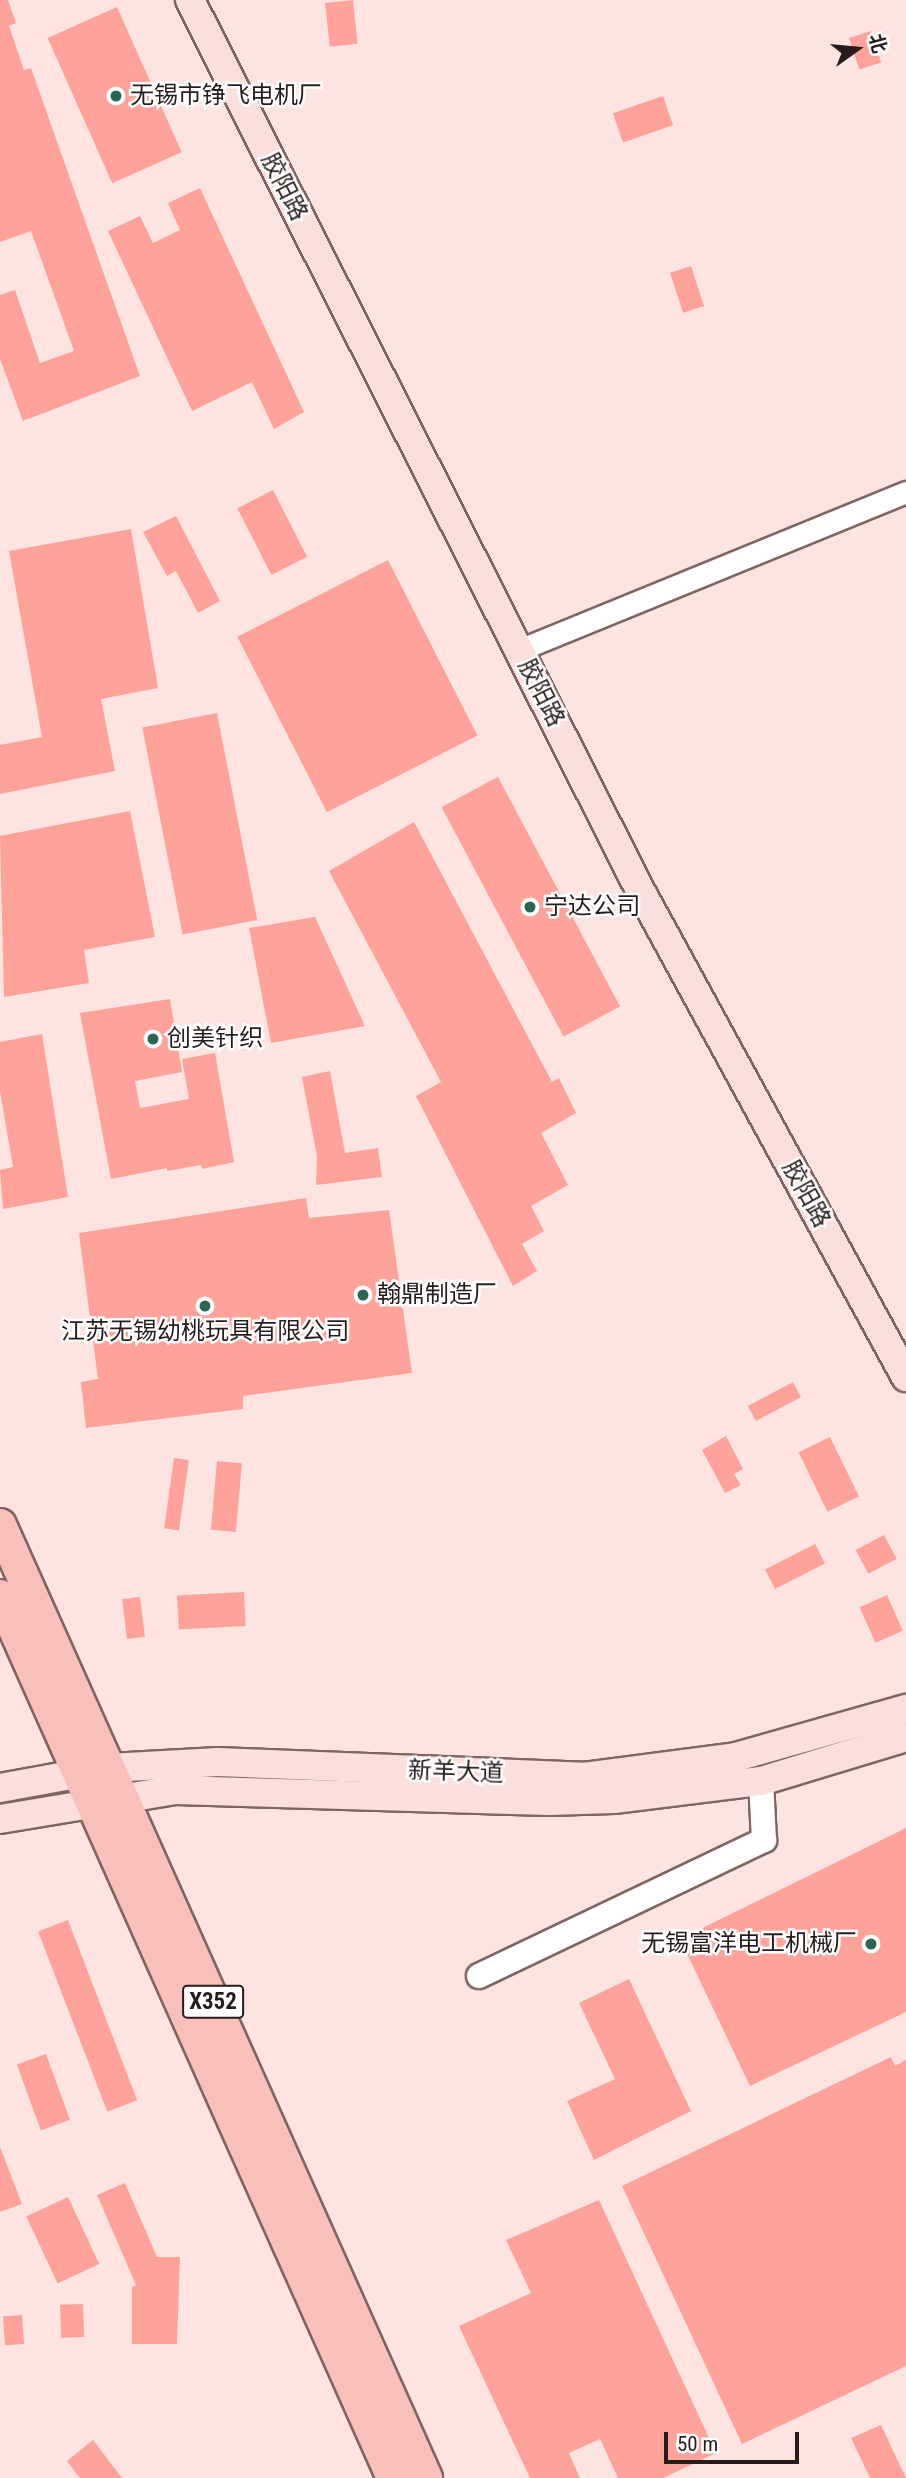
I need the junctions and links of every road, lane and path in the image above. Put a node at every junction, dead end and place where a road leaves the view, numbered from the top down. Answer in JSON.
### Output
{"nodes":[{"id":1,"x":190,"y":0,"type":"edge"},
{"id":2,"x":906,"y":492,"type":"edge"},
{"id":3,"x":519,"y":650,"type":"junction"},
{"id":4,"x":906,"y":1377,"type":"edge"},
{"id":5,"x":0,"y":1525,"type":"edge"},
{"id":6,"x":0,"y":1596,"type":"edge"},
{"id":7,"x":906,"y":1709,"type":"edge"},
{"id":8,"x":906,"y":1737,"type":"edge"},
{"id":9,"x":94,"y":1770,"type":"junction"},
{"id":10,"x":761,"y":1781,"type":"junction"},
{"id":11,"x":0,"y":1788,"type":"edge"},
{"id":12,"x":107,"y":1800,"type":"junction"},
{"id":13,"x":0,"y":1819,"type":"edge"},
{"id":14,"x":479,"y":1976,"type":"dead end"},
{"id":15,"x":393,"y":2478,"type":"edge"},
{"id":16,"x":426,"y":2478,"type":"edge"}],
"edges":[{"from":1,"to":3,"type":"main road","name":"胶阳路"},
{"from":2,"to":3,"type":"street"},
{"from":3,"to":4,"type":"main road","name":"胶阳路"},
{"from":5,"to":9,"type":"main road","number":"X352"},
{"from":6,"to":9,"type":"main road","number":"X352"},
{"from":7,"to":9,"type":"main road","name":"新羊大道"},
{"from":8,"to":10,"type":"main road","name":"新羊大道"},
{"from":9,"to":11,"type":"main road","name":"新羊大道"},
{"from":9,"to":12,"type":"main road","number":"X352"},
{"from":10,"to":12,"type":"main road","name":"新羊大道"},
{"from":10,"to":14,"type":"street"},
{"from":12,"to":13,"type":"main road","name":"新羊大道"},
{"from":12,"to":15,"type":"main road","number":"X352"},
{"from":12,"to":16,"type":"main road","number":"X352"}]}
